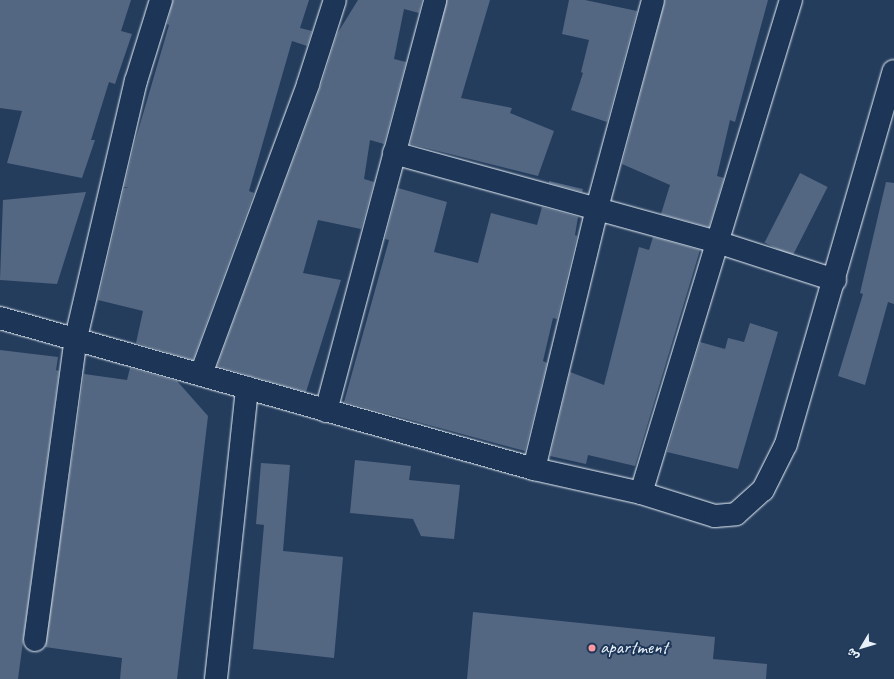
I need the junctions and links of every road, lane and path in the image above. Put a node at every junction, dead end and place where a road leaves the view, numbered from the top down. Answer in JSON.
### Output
{"nodes":[{"id":1,"x":161,"y":0,"type":"edge"},
{"id":2,"x":335,"y":0,"type":"edge"},
{"id":3,"x":435,"y":0,"type":"edge"},
{"id":4,"x":653,"y":0,"type":"edge"},
{"id":5,"x":791,"y":0,"type":"edge"},
{"id":6,"x":894,"y":71,"type":"edge"},
{"id":7,"x":394,"y":152,"type":"junction"},
{"id":8,"x":597,"y":208,"type":"junction"},
{"id":9,"x":717,"y":242,"type":"junction"},
{"id":10,"x":834,"y":280,"type":"junction"},
{"id":11,"x":0,"y":318,"type":"edge"},
{"id":12,"x":76,"y":338,"type":"junction"},
{"id":13,"x":201,"y":374,"type":"junction"},
{"id":14,"x":246,"y":388,"type":"junction"},
{"id":15,"x":326,"y":411,"type":"junction"},
{"id":16,"x":534,"y":469,"type":"junction"},
{"id":17,"x":641,"y":493,"type":"junction"},
{"id":18,"x":35,"y":640,"type":"dead end"},
{"id":19,"x":216,"y":679,"type":"edge"}],
"edges":[{"from":1,"to":12,"type":"street"},
{"from":2,"to":13,"type":"street"},
{"from":3,"to":7,"type":"street"},
{"from":4,"to":8,"type":"street"},
{"from":5,"to":9,"type":"street"},
{"from":6,"to":10,"type":"street"},
{"from":7,"to":8,"type":"street"},
{"from":7,"to":15,"type":"street"},
{"from":8,"to":9,"type":"street"},
{"from":8,"to":16,"type":"street"},
{"from":9,"to":10,"type":"street"},
{"from":9,"to":17,"type":"street"},
{"from":10,"to":17,"type":"street"},
{"from":11,"to":12,"type":"street"},
{"from":12,"to":13,"type":"street"},
{"from":12,"to":18,"type":"street"},
{"from":13,"to":14,"type":"street"},
{"from":14,"to":15,"type":"street"},
{"from":14,"to":19,"type":"street"},
{"from":15,"to":16,"type":"street"},
{"from":16,"to":17,"type":"street"}]}
